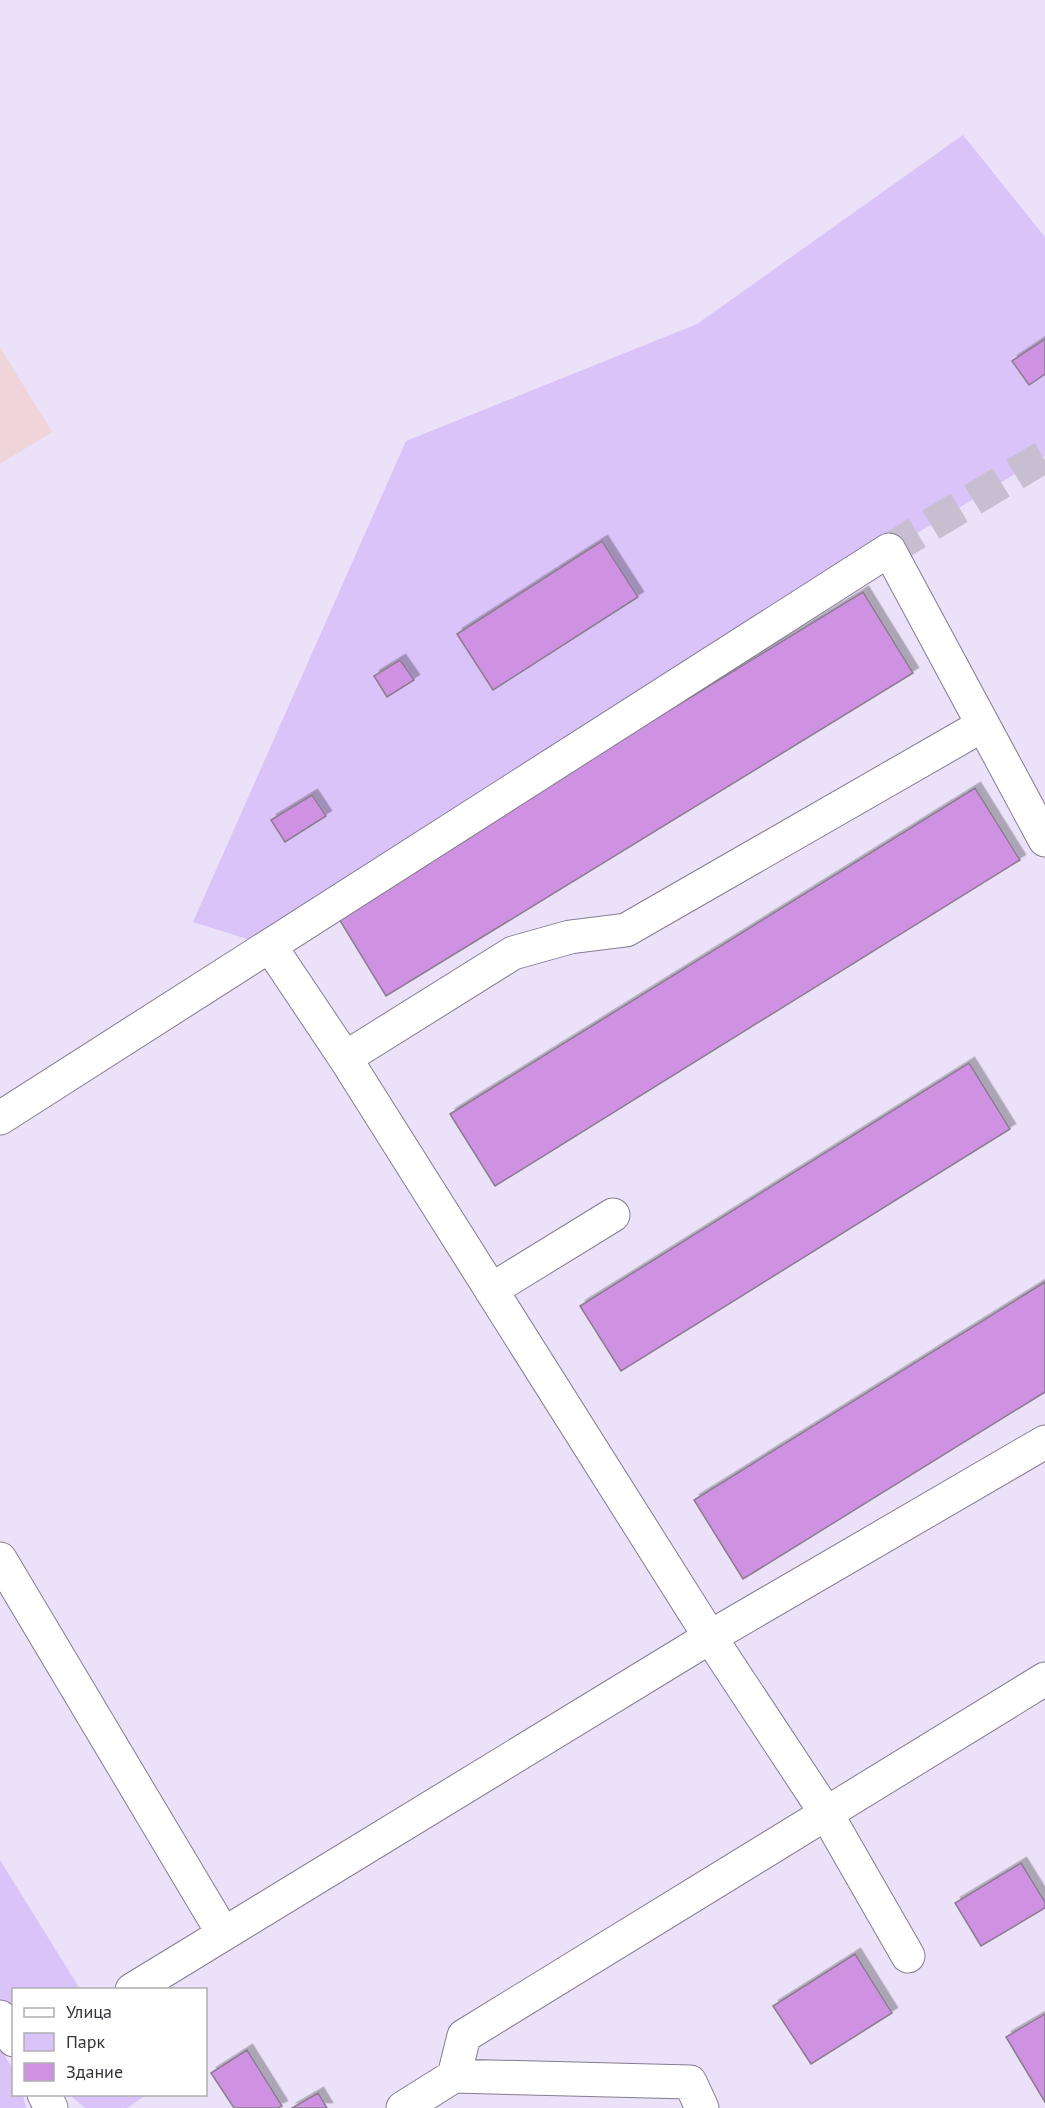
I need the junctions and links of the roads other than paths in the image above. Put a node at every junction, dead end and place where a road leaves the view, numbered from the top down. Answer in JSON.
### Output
{"nodes":[{"id":1,"x":983,"y":725,"type":"junction"},
{"id":2,"x":1045,"y":840,"type":"edge"},
{"id":3,"x":270,"y":946,"type":"junction"},
{"id":4,"x":345,"y":1058,"type":"junction"},
{"id":5,"x":0,"y":1118,"type":"edge"},
{"id":6,"x":613,"y":1215,"type":"dead end"},
{"id":7,"x":491,"y":1290,"type":"junction"},
{"id":8,"x":1045,"y":1442,"type":"edge"},
{"id":9,"x":0,"y":1559,"type":"edge"},
{"id":10,"x":710,"y":1637,"type":"junction"},
{"id":11,"x":1045,"y":1679,"type":"edge"},
{"id":12,"x":826,"y":1813,"type":"junction"},
{"id":13,"x":223,"y":1933,"type":"junction"},
{"id":14,"x":908,"y":1956,"type":"dead end"},
{"id":15,"x":134,"y":1988,"type":"edge"},
{"id":16,"x":0,"y":2017,"type":"edge"},
{"id":17,"x":12,"y":2037,"type":"edge"},
{"id":18,"x":454,"y":2076,"type":"junction"},
{"id":19,"x":404,"y":2108,"type":"edge"},
{"id":20,"x":702,"y":2108,"type":"edge"}],
"edges":[{"from":1,"to":2,"type":"street"},
{"from":1,"to":3,"type":"street"},
{"from":1,"to":4,"type":"street"},
{"from":3,"to":4,"type":"street"},
{"from":3,"to":5,"type":"street"},
{"from":4,"to":7,"type":"street"},
{"from":6,"to":7,"type":"street"},
{"from":7,"to":10,"type":"street"},
{"from":8,"to":10,"type":"street"},
{"from":9,"to":13,"type":"street"},
{"from":10,"to":12,"type":"street"},
{"from":10,"to":13,"type":"street"},
{"from":11,"to":12,"type":"street"},
{"from":12,"to":14,"type":"street"},
{"from":12,"to":18,"type":"street"},
{"from":13,"to":15,"type":"street"},
{"from":16,"to":17,"type":"street"},
{"from":18,"to":19,"type":"street"},
{"from":18,"to":20,"type":"street"}]}
